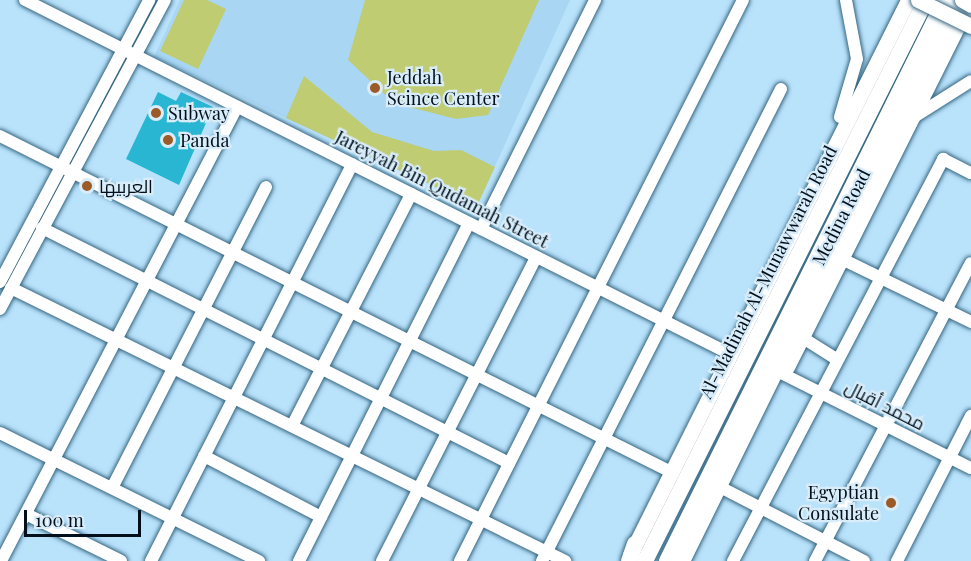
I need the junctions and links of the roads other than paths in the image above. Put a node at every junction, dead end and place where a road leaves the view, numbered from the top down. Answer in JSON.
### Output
{"nodes":[{"id":1,"x":25,"y":0,"type":"edge"},
{"id":2,"x":149,"y":0,"type":"edge"},
{"id":3,"x":165,"y":0,"type":"edge"},
{"id":4,"x":596,"y":0,"type":"edge"},
{"id":5,"x":743,"y":0,"type":"edge"},
{"id":6,"x":846,"y":0,"type":"edge"},
{"id":7,"x":900,"y":0,"type":"edge"},
{"id":8,"x":908,"y":0,"type":"edge"},
{"id":9,"x":918,"y":0,"type":"edge"},
{"id":10,"x":926,"y":0,"type":"edge"},
{"id":11,"x":945,"y":0,"type":"edge"},
{"id":12,"x":960,"y":0,"type":"edge"},
{"id":13,"x":971,"y":0,"type":"edge"},
{"id":14,"x":971,"y":5,"type":"edge"},
{"id":15,"x":950,"y":16,"type":"junction"},
{"id":16,"x":971,"y":27,"type":"edge"},
{"id":17,"x":124,"y":48,"type":"junction"},
{"id":18,"x":136,"y":55,"type":"junction"},
{"id":19,"x":971,"y":81,"type":"edge"},
{"id":20,"x":781,"y":89,"type":"dead end"},
{"id":21,"x":237,"y":106,"type":"junction"},
{"id":22,"x":840,"y":117,"type":"junction"},
{"id":23,"x":913,"y":117,"type":"junction"},
{"id":24,"x":0,"y":136,"type":"edge"},
{"id":25,"x":352,"y":164,"type":"junction"},
{"id":26,"x":59,"y":166,"type":"junction"},
{"id":27,"x":71,"y":172,"type":"junction"},
{"id":28,"x":971,"y":173,"type":"edge"},
{"id":29,"x":266,"y":187,"type":"dead end"},
{"id":30,"x":411,"y":194,"type":"junction"},
{"id":31,"x":469,"y":223,"type":"junction"},
{"id":32,"x":176,"y":224,"type":"junction"},
{"id":33,"x":42,"y":228,"type":"junction"},
{"id":34,"x":481,"y":229,"type":"junction"},
{"id":35,"x":233,"y":253,"type":"junction"},
{"id":36,"x":536,"y":257,"type":"junction"},
{"id":37,"x":836,"y":259,"type":"junction"},
{"id":38,"x":971,"y":263,"type":"edge"},
{"id":39,"x":880,"y":277,"type":"junction"},
{"id":40,"x":146,"y":281,"type":"junction"},
{"id":41,"x":292,"y":282,"type":"junction"},
{"id":42,"x":6,"y":285,"type":"edge"},
{"id":43,"x":598,"y":288,"type":"junction"},
{"id":44,"x":0,"y":309,"type":"edge"},
{"id":45,"x":946,"y":309,"type":"junction"},
{"id":46,"x":204,"y":310,"type":"junction"},
{"id":47,"x":351,"y":311,"type":"junction"},
{"id":48,"x":663,"y":320,"type":"junction"},
{"id":49,"x":971,"y":322,"type":"edge"},
{"id":50,"x":116,"y":339,"type":"junction"},
{"id":51,"x":263,"y":339,"type":"junction"},
{"id":52,"x":803,"y":339,"type":"junction"},
{"id":53,"x":410,"y":341,"type":"junction"},
{"id":54,"x":732,"y":355,"type":"junction"},
{"id":55,"x":839,"y":358,"type":"junction"},
{"id":56,"x":174,"y":368,"type":"junction"},
{"id":57,"x":322,"y":369,"type":"junction"},
{"id":58,"x":477,"y":374,"type":"junction"},
{"id":59,"x":783,"y":374,"type":"junction"},
{"id":60,"x":820,"y":393,"type":"junction"},
{"id":61,"x":234,"y":397,"type":"junction"},
{"id":62,"x":381,"y":399,"type":"junction"},
{"id":63,"x":539,"y":405,"type":"junction"},
{"id":64,"x":971,"y":416,"type":"edge"},
{"id":65,"x":748,"y":423,"type":"junction"},
{"id":66,"x":885,"y":425,"type":"junction"},
{"id":67,"x":292,"y":426,"type":"junction"},
{"id":68,"x":447,"y":432,"type":"junction"},
{"id":69,"x":0,"y":433,"type":"edge"},
{"id":70,"x":604,"y":438,"type":"junction"},
{"id":71,"x":738,"y":446,"type":"junction"},
{"id":72,"x":204,"y":456,"type":"junction"},
{"id":73,"x":352,"y":456,"type":"junction"},
{"id":74,"x":950,"y":458,"type":"junction"},
{"id":75,"x":54,"y":459,"type":"junction"},
{"id":76,"x":509,"y":464,"type":"junction"},
{"id":77,"x":971,"y":468,"type":"edge"},
{"id":78,"x":673,"y":473,"type":"junction"},
{"id":79,"x":720,"y":487,"type":"junction"},
{"id":80,"x":112,"y":488,"type":"junction"},
{"id":81,"x":419,"y":489,"type":"junction"},
{"id":82,"x":760,"y":508,"type":"junction"},
{"id":83,"x":26,"y":514,"type":"junction"},
{"id":84,"x":321,"y":517,"type":"junction"},
{"id":85,"x":172,"y":518,"type":"junction"},
{"id":86,"x":481,"y":519,"type":"junction"},
{"id":87,"x":825,"y":541,"type":"junction"},
{"id":88,"x":635,"y":544,"type":"joint"},
{"id":89,"x":545,"y":556,"type":"edge"},
{"id":90,"x":1,"y":561,"type":"edge"},
{"id":91,"x":121,"y":561,"type":"edge"},
{"id":92,"x":151,"y":561,"type":"edge"},
{"id":93,"x":259,"y":561,"type":"edge"},
{"id":94,"x":299,"y":561,"type":"edge"},
{"id":95,"x":382,"y":561,"type":"edge"},
{"id":96,"x":460,"y":561,"type":"edge"},
{"id":97,"x":565,"y":561,"type":"edge"},
{"id":98,"x":628,"y":561,"type":"edge"},
{"id":99,"x":645,"y":561,"type":"edge"},
{"id":100,"x":668,"y":561,"type":"edge"},
{"id":101,"x":682,"y":561,"type":"edge"},
{"id":102,"x":733,"y":561,"type":"edge"},
{"id":103,"x":815,"y":561,"type":"edge"},
{"id":104,"x":864,"y":561,"type":"edge"},
{"id":105,"x":897,"y":561,"type":"edge"}],
"edges":[{"from":1,"to":17,"type":"street","name":"Jareyyah Bin Qudamah Street"},
{"from":2,"to":17,"type":"street"},
{"from":3,"to":18,"type":"street"},
{"from":4,"to":34,"type":"street"},
{"from":5,"to":43,"type":"street"},
{"from":6,"to":22,"type":"street"},
{"from":7,"to":22,"type":"main road","name":"Medina Road"},
{"from":8,"to":54,"type":"main road","name":"Medina Road"},
{"from":9,"to":15,"type":"main road","bridge":true},
{"from":10,"to":99,"type":"highway","name":"Al-Madinah Al-Munawwarah Road"},
{"from":11,"to":100,"type":"highway","name":"Al-Madinah Al-Munawwarah Road"},
{"from":12,"to":14,"type":"main road","bridge":true},
{"from":12,"to":15,"type":"main road","name":"Medina Road"},
{"from":13,"to":23,"type":"main road","name":"Medina Road"},
{"from":15,"to":16,"type":"main road","bridge":true},
{"from":15,"to":37,"type":"main road","name":"Medina Road"},
{"from":17,"to":18,"type":"street","name":"Jareyyah Bin Qudamah Street"},
{"from":17,"to":26,"type":"street"},
{"from":18,"to":21,"type":"street","name":"Jareyyah Bin Qudamah Street"},
{"from":18,"to":27,"type":"street"},
{"from":19,"to":23,"type":"street"},
{"from":20,"to":48,"type":"street"},
{"from":21,"to":25,"type":"street","name":"Jareyyah Bin Qudamah Street"},
{"from":21,"to":32,"type":"street"},
{"from":22,"to":54,"type":"main road","name":"Medina Road"},
{"from":23,"to":37,"type":"main road","name":"Medina Road"},
{"from":24,"to":26,"type":"street"},
{"from":25,"to":30,"type":"street","name":"Jareyyah Bin Qudamah Street"},
{"from":25,"to":41,"type":"street"},
{"from":26,"to":27,"type":"street"},
{"from":26,"to":42,"type":"street"},
{"from":27,"to":32,"type":"street"},
{"from":27,"to":33,"type":"street"},
{"from":28,"to":39,"type":"street","name":"محمد أقبال"},
{"from":29,"to":35,"type":"street"},
{"from":30,"to":31,"type":"street","name":"Jareyyah Bin Qudamah Street"},
{"from":30,"to":47,"type":"street"},
{"from":31,"to":34,"type":"street","name":"Jareyyah Bin Qudamah Street"},
{"from":31,"to":53,"type":"street"},
{"from":32,"to":35,"type":"street"},
{"from":32,"to":40,"type":"street"},
{"from":33,"to":40,"type":"street"},
{"from":33,"to":42,"type":"street"},
{"from":34,"to":36,"type":"street","name":"Jareyyah Bin Qudamah Street"},
{"from":35,"to":41,"type":"street"},
{"from":35,"to":46,"type":"street"},
{"from":36,"to":43,"type":"street","name":"Jareyyah Bin Qudamah Street"},
{"from":36,"to":58,"type":"street"},
{"from":37,"to":39,"type":"street"},
{"from":37,"to":52,"type":"main road","name":"Medina Road"},
{"from":37,"to":65,"type":"main road","name":"Medina Road"},
{"from":38,"to":45,"type":"street"},
{"from":39,"to":45,"type":"street"},
{"from":39,"to":55,"type":"street","name":"محمد أقبال"},
{"from":40,"to":46,"type":"street"},
{"from":40,"to":50,"type":"street"},
{"from":41,"to":47,"type":"street"},
{"from":41,"to":51,"type":"street"},
{"from":42,"to":44,"type":"street"},
{"from":42,"to":50,"type":"street"},
{"from":43,"to":48,"type":"street","name":"Jareyyah Bin Qudamah Street"},
{"from":43,"to":63,"type":"street"},
{"from":45,"to":49,"type":"street"},
{"from":45,"to":66,"type":"street"},
{"from":46,"to":51,"type":"street"},
{"from":46,"to":56,"type":"street"},
{"from":47,"to":53,"type":"street"},
{"from":47,"to":57,"type":"street"},
{"from":48,"to":54,"type":"street","name":"Jareyyah Bin Qudamah Street"},
{"from":48,"to":70,"type":"street"},
{"from":50,"to":56,"type":"street"},
{"from":50,"to":75,"type":"street"},
{"from":51,"to":57,"type":"street"},
{"from":51,"to":61,"type":"street"},
{"from":52,"to":55,"type":"street"},
{"from":52,"to":59,"type":"main road","name":"Medina Road"},
{"from":53,"to":58,"type":"street"},
{"from":53,"to":62,"type":"street"},
{"from":54,"to":78,"type":"main road","name":"Medina Road"},
{"from":55,"to":60,"type":"street","name":"محمد أقبال"},
{"from":56,"to":61,"type":"street"},
{"from":56,"to":80,"type":"street"},
{"from":57,"to":62,"type":"street"},
{"from":57,"to":67,"type":"street"},
{"from":58,"to":63,"type":"street"},
{"from":58,"to":68,"type":"street"},
{"from":59,"to":60,"type":"street"},
{"from":59,"to":71,"type":"main road","name":"Medina Road"},
{"from":60,"to":66,"type":"street","name":"محمد أقبال"},
{"from":60,"to":82,"type":"street"},
{"from":61,"to":67,"type":"street"},
{"from":61,"to":72,"type":"street"},
{"from":62,"to":68,"type":"street"},
{"from":62,"to":73,"type":"street"},
{"from":63,"to":70,"type":"street"},
{"from":63,"to":76,"type":"street"},
{"from":64,"to":74,"type":"street"},
{"from":65,"to":71,"type":"main road","name":"Medina Road"},
{"from":65,"to":100,"type":"highway"},
{"from":66,"to":74,"type":"street","name":"محمد أقبال"},
{"from":66,"to":87,"type":"street"},
{"from":67,"to":73,"type":"street"},
{"from":68,"to":76,"type":"street"},
{"from":68,"to":81,"type":"street"},
{"from":69,"to":75,"type":"street"},
{"from":70,"to":78,"type":"street"},
{"from":70,"to":89,"type":"street"},
{"from":71,"to":79,"type":"main road","name":"Medina Road"},
{"from":72,"to":84,"type":"street"},
{"from":72,"to":85,"type":"street"},
{"from":73,"to":81,"type":"street"},
{"from":73,"to":84,"type":"street"},
{"from":74,"to":77,"type":"street","name":"محمد أقبال"},
{"from":74,"to":105,"type":"street"},
{"from":75,"to":80,"type":"street"},
{"from":75,"to":83,"type":"street"},
{"from":76,"to":86,"type":"street"},
{"from":78,"to":88,"type":"main road","name":"Medina Road"},
{"from":79,"to":82,"type":"street"},
{"from":79,"to":101,"type":"main road","name":"Medina Road"},
{"from":80,"to":85,"type":"street"},
{"from":81,"to":86,"type":"street"},
{"from":81,"to":95,"type":"street"},
{"from":82,"to":87,"type":"street"},
{"from":82,"to":102,"type":"street"},
{"from":83,"to":90,"type":"street"},
{"from":83,"to":91,"type":"street"},
{"from":84,"to":94,"type":"street"},
{"from":85,"to":92,"type":"street"},
{"from":85,"to":93,"type":"street"},
{"from":86,"to":89,"type":"street"},
{"from":86,"to":96,"type":"street"},
{"from":87,"to":103,"type":"street"},
{"from":87,"to":104,"type":"street"},
{"from":88,"to":98,"type":"highway"},
{"from":89,"to":97,"type":"street"}]}
